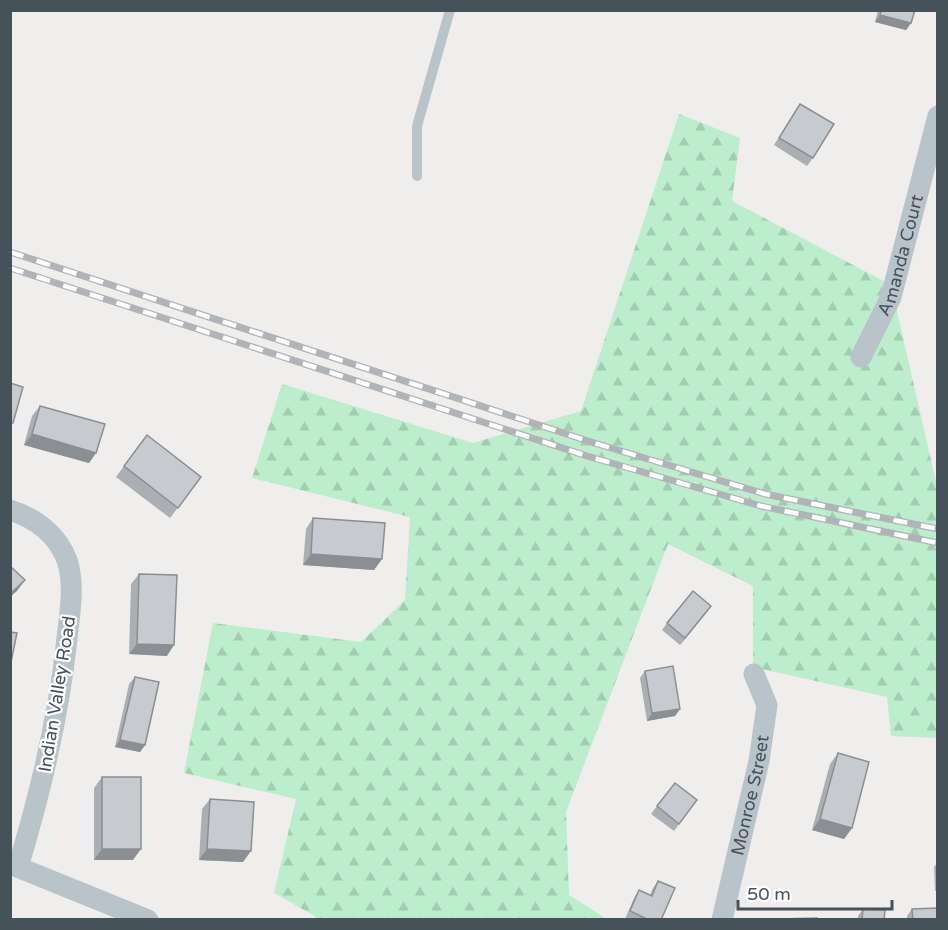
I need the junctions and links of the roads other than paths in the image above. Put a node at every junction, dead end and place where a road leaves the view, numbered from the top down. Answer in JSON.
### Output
{"nodes":[{"id":1,"x":450,"y":10,"type":"edge"},
{"id":2,"x":938,"y":116,"type":"edge"},
{"id":3,"x":417,"y":176,"type":"dead end"},
{"id":4,"x":861,"y":357,"type":"dead end"},
{"id":5,"x":10,"y":510,"type":"edge"},
{"id":6,"x":754,"y":674,"type":"dead end"},
{"id":7,"x":14,"y":865,"type":"edge"},
{"id":8,"x":148,"y":920,"type":"edge"},
{"id":9,"x":722,"y":920,"type":"edge"}],
"edges":[{"from":1,"to":3,"type":"lane"},
{"from":2,"to":4,"type":"street","name":"Amanda Court"},
{"from":5,"to":7,"type":"street","name":"Indian Valley Road"},
{"from":6,"to":9,"type":"street","name":"Monroe Street"},
{"from":7,"to":8,"type":"street"}]}
